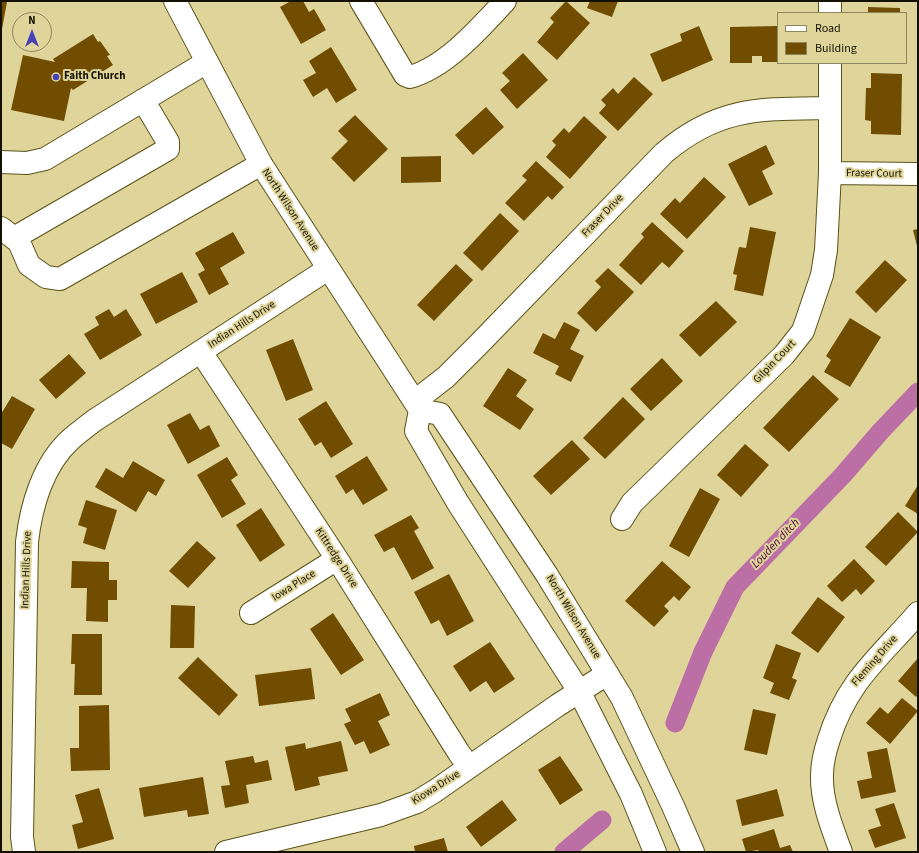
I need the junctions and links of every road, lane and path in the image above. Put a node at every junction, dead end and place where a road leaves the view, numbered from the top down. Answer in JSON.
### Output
{"nodes":[{"id":1,"x":175,"y":1,"type":"edge"},
{"id":2,"x":361,"y":1,"type":"edge"},
{"id":3,"x":505,"y":1,"type":"edge"},
{"id":4,"x":830,"y":1,"type":"edge"},
{"id":5,"x":830,"y":12,"type":"edge"},
{"id":6,"x":207,"y":62,"type":"junction"},
{"id":7,"x":830,"y":64,"type":"edge"},
{"id":8,"x":143,"y":100,"type":"junction"},
{"id":9,"x":830,"y":108,"type":"junction"},
{"id":10,"x":1,"y":162,"type":"edge"},
{"id":11,"x":261,"y":164,"type":"junction"},
{"id":12,"x":830,"y":173,"type":"junction"},
{"id":13,"x":918,"y":174,"type":"edge"},
{"id":14,"x":8,"y":233,"type":"edge"},
{"id":15,"x":328,"y":269,"type":"junction"},
{"id":16,"x":201,"y":352,"type":"junction"},
{"id":17,"x":417,"y":405,"type":"junction"},
{"id":18,"x":622,"y":519,"type":"dead end"},
{"id":19,"x":337,"y":559,"type":"junction"},
{"id":20,"x":251,"y":613,"type":"dead end"},
{"id":21,"x":918,"y":613,"type":"edge"},
{"id":22,"x":607,"y":674,"type":"junction"},
{"id":23,"x":579,"y":691,"type":"junction"},
{"id":24,"x":469,"y":766,"type":"junction"},
{"id":25,"x":24,"y":852,"type":"edge"},
{"id":26,"x":226,"y":852,"type":"edge"},
{"id":27,"x":655,"y":852,"type":"edge"},
{"id":28,"x":693,"y":852,"type":"edge"},
{"id":29,"x":841,"y":852,"type":"edge"}],
"edges":[{"from":1,"to":6,"type":"street","name":"North Wilson Avenue"},
{"from":2,"to":3,"type":"street"},
{"from":4,"to":5,"type":"street"},
{"from":6,"to":8,"type":"street"},
{"from":6,"to":11,"type":"street","name":"North Wilson Avenue"},
{"from":7,"to":9,"type":"street","name":"Gilpin Court"},
{"from":8,"to":10,"type":"street"},
{"from":8,"to":14,"type":"street"},
{"from":9,"to":12,"type":"street","name":"Gilpin Court"},
{"from":9,"to":17,"type":"street","name":"Fraser Drive"},
{"from":11,"to":14,"type":"street"},
{"from":11,"to":15,"type":"street","name":"North Wilson Avenue"},
{"from":12,"to":13,"type":"street","name":"Fraser Court"},
{"from":12,"to":18,"type":"street","name":"Gilpin Court"},
{"from":15,"to":16,"type":"street","name":"Indian Hills Drive"},
{"from":15,"to":17,"type":"street","name":"North Wilson Avenue"},
{"from":16,"to":19,"type":"street","name":"Kittredge Drive"},
{"from":16,"to":25,"type":"street","name":"Indian Hills Drive"},
{"from":17,"to":22,"type":"street","name":"North Wilson Avenue"},
{"from":17,"to":23,"type":"street"},
{"from":19,"to":20,"type":"street","name":"Iowa Place"},
{"from":19,"to":24,"type":"street","name":"Kittredge Drive"},
{"from":21,"to":29,"type":"street","name":"Fleming Drive"},
{"from":22,"to":23,"type":"street","name":"Kiowa Drive"},
{"from":22,"to":28,"type":"street","name":"North Wilson Avenue"},
{"from":23,"to":24,"type":"street","name":"Kiowa Drive"},
{"from":23,"to":27,"type":"street"},
{"from":24,"to":26,"type":"street","name":"Kiowa Drive"}]}
